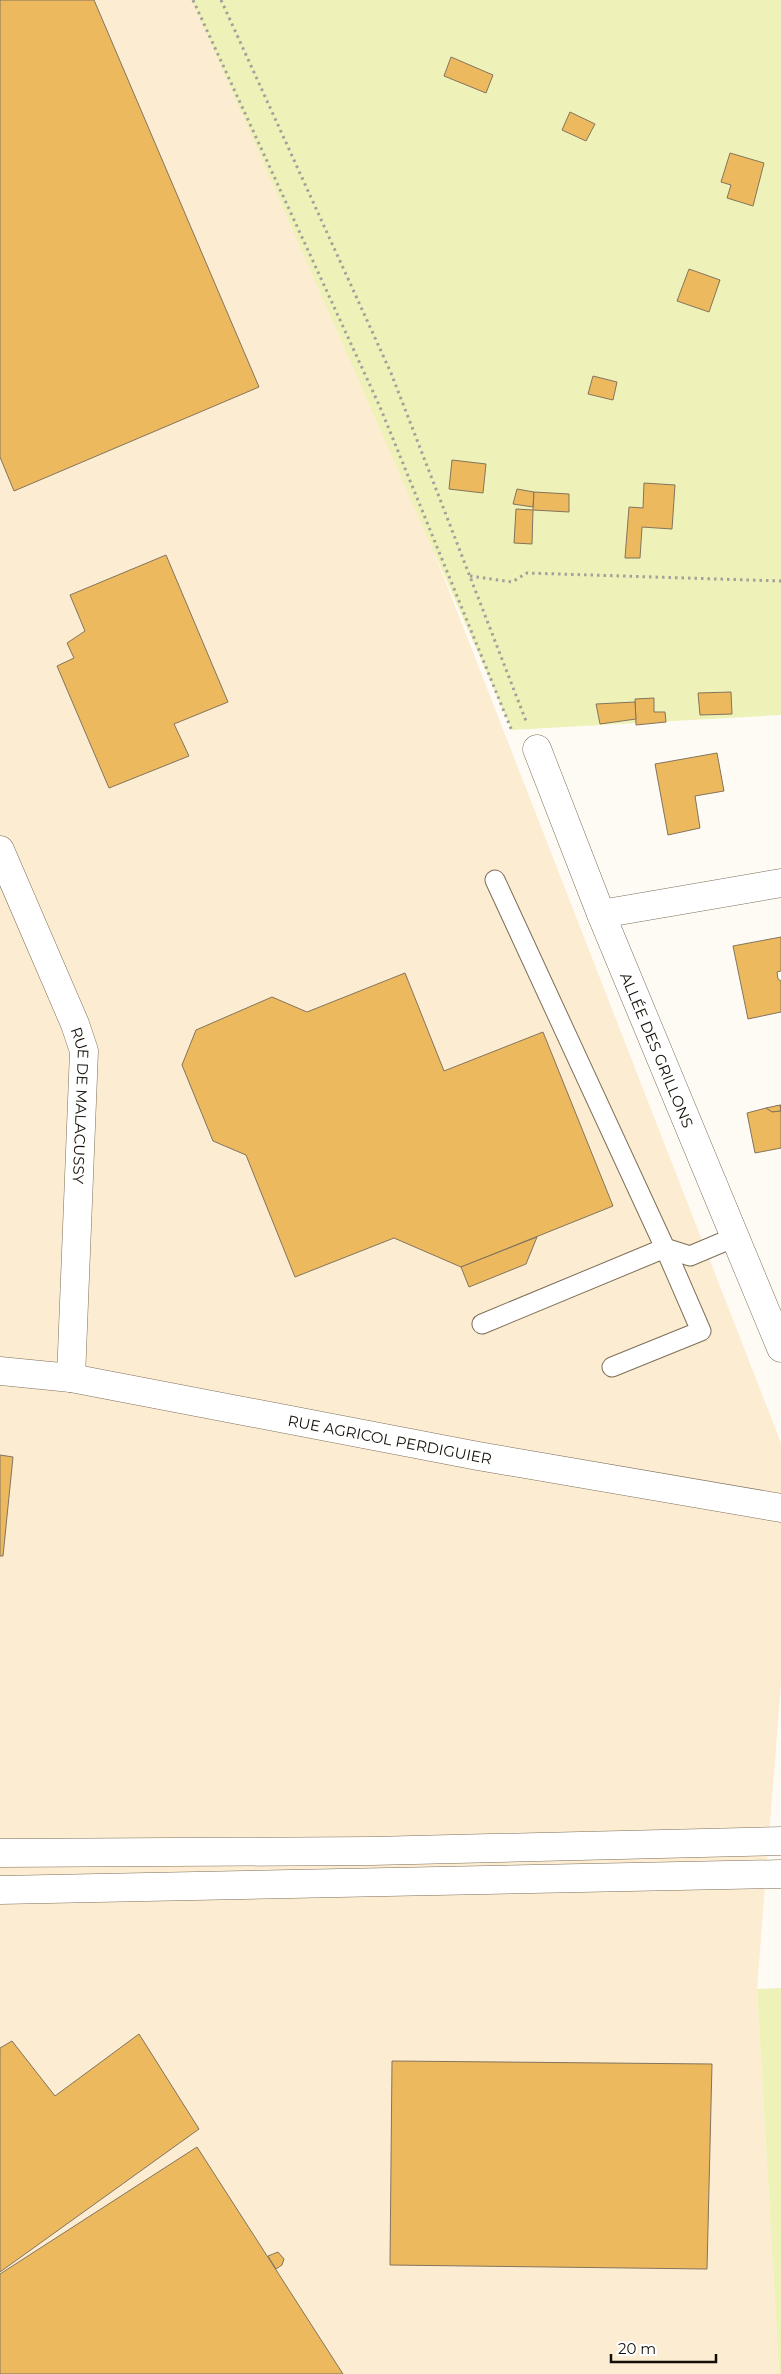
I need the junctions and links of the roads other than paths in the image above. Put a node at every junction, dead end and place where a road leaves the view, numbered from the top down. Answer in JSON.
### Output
{"nodes":[{"id":1,"x":526,"y":743,"type":"road end"},
{"id":2,"x":0,"y":850,"type":"edge"},
{"id":3,"x":495,"y":880,"type":"dead end"},
{"id":4,"x":781,"y":883,"type":"edge"},
{"id":5,"x":601,"y":914,"type":"junction"},
{"id":6,"x":735,"y":1237,"type":"junction"},
{"id":7,"x":665,"y":1248,"type":"junction"},
{"id":8,"x":482,"y":1324,"type":"dead end"},
{"id":9,"x":781,"y":1348,"type":"edge"},
{"id":10,"x":612,"y":1367,"type":"dead end"},
{"id":11,"x":0,"y":1371,"type":"edge"},
{"id":12,"x":71,"y":1378,"type":"junction"},
{"id":13,"x":781,"y":1508,"type":"edge"},
{"id":14,"x":781,"y":1841,"type":"edge"},
{"id":15,"x":0,"y":1853,"type":"edge"},
{"id":16,"x":781,"y":1874,"type":"edge"},
{"id":17,"x":0,"y":1890,"type":"edge"}],
"edges":[{"from":1,"to":5,"type":"main road","name":"ALLÉE DES GRILLONS"},
{"from":2,"to":12,"type":"main road","name":"RUE DE MALACUSSY"},
{"from":3,"to":7,"type":"lane"},
{"from":4,"to":5,"type":"main road"},
{"from":5,"to":6,"type":"main road","name":"ALLÉE DES GRILLONS"},
{"from":6,"to":7,"type":"lane"},
{"from":6,"to":9,"type":"main road","name":"ALLÉE DES GRILLONS"},
{"from":7,"to":8,"type":"lane"},
{"from":7,"to":10,"type":"lane"},
{"from":11,"to":12,"type":"main road","name":"RUE AGRICOL PERDIGUIER"},
{"from":12,"to":13,"type":"main road","name":"RUE AGRICOL PERDIGUIER"},
{"from":14,"to":15,"type":"main road"},
{"from":16,"to":17,"type":"main road"}]}
